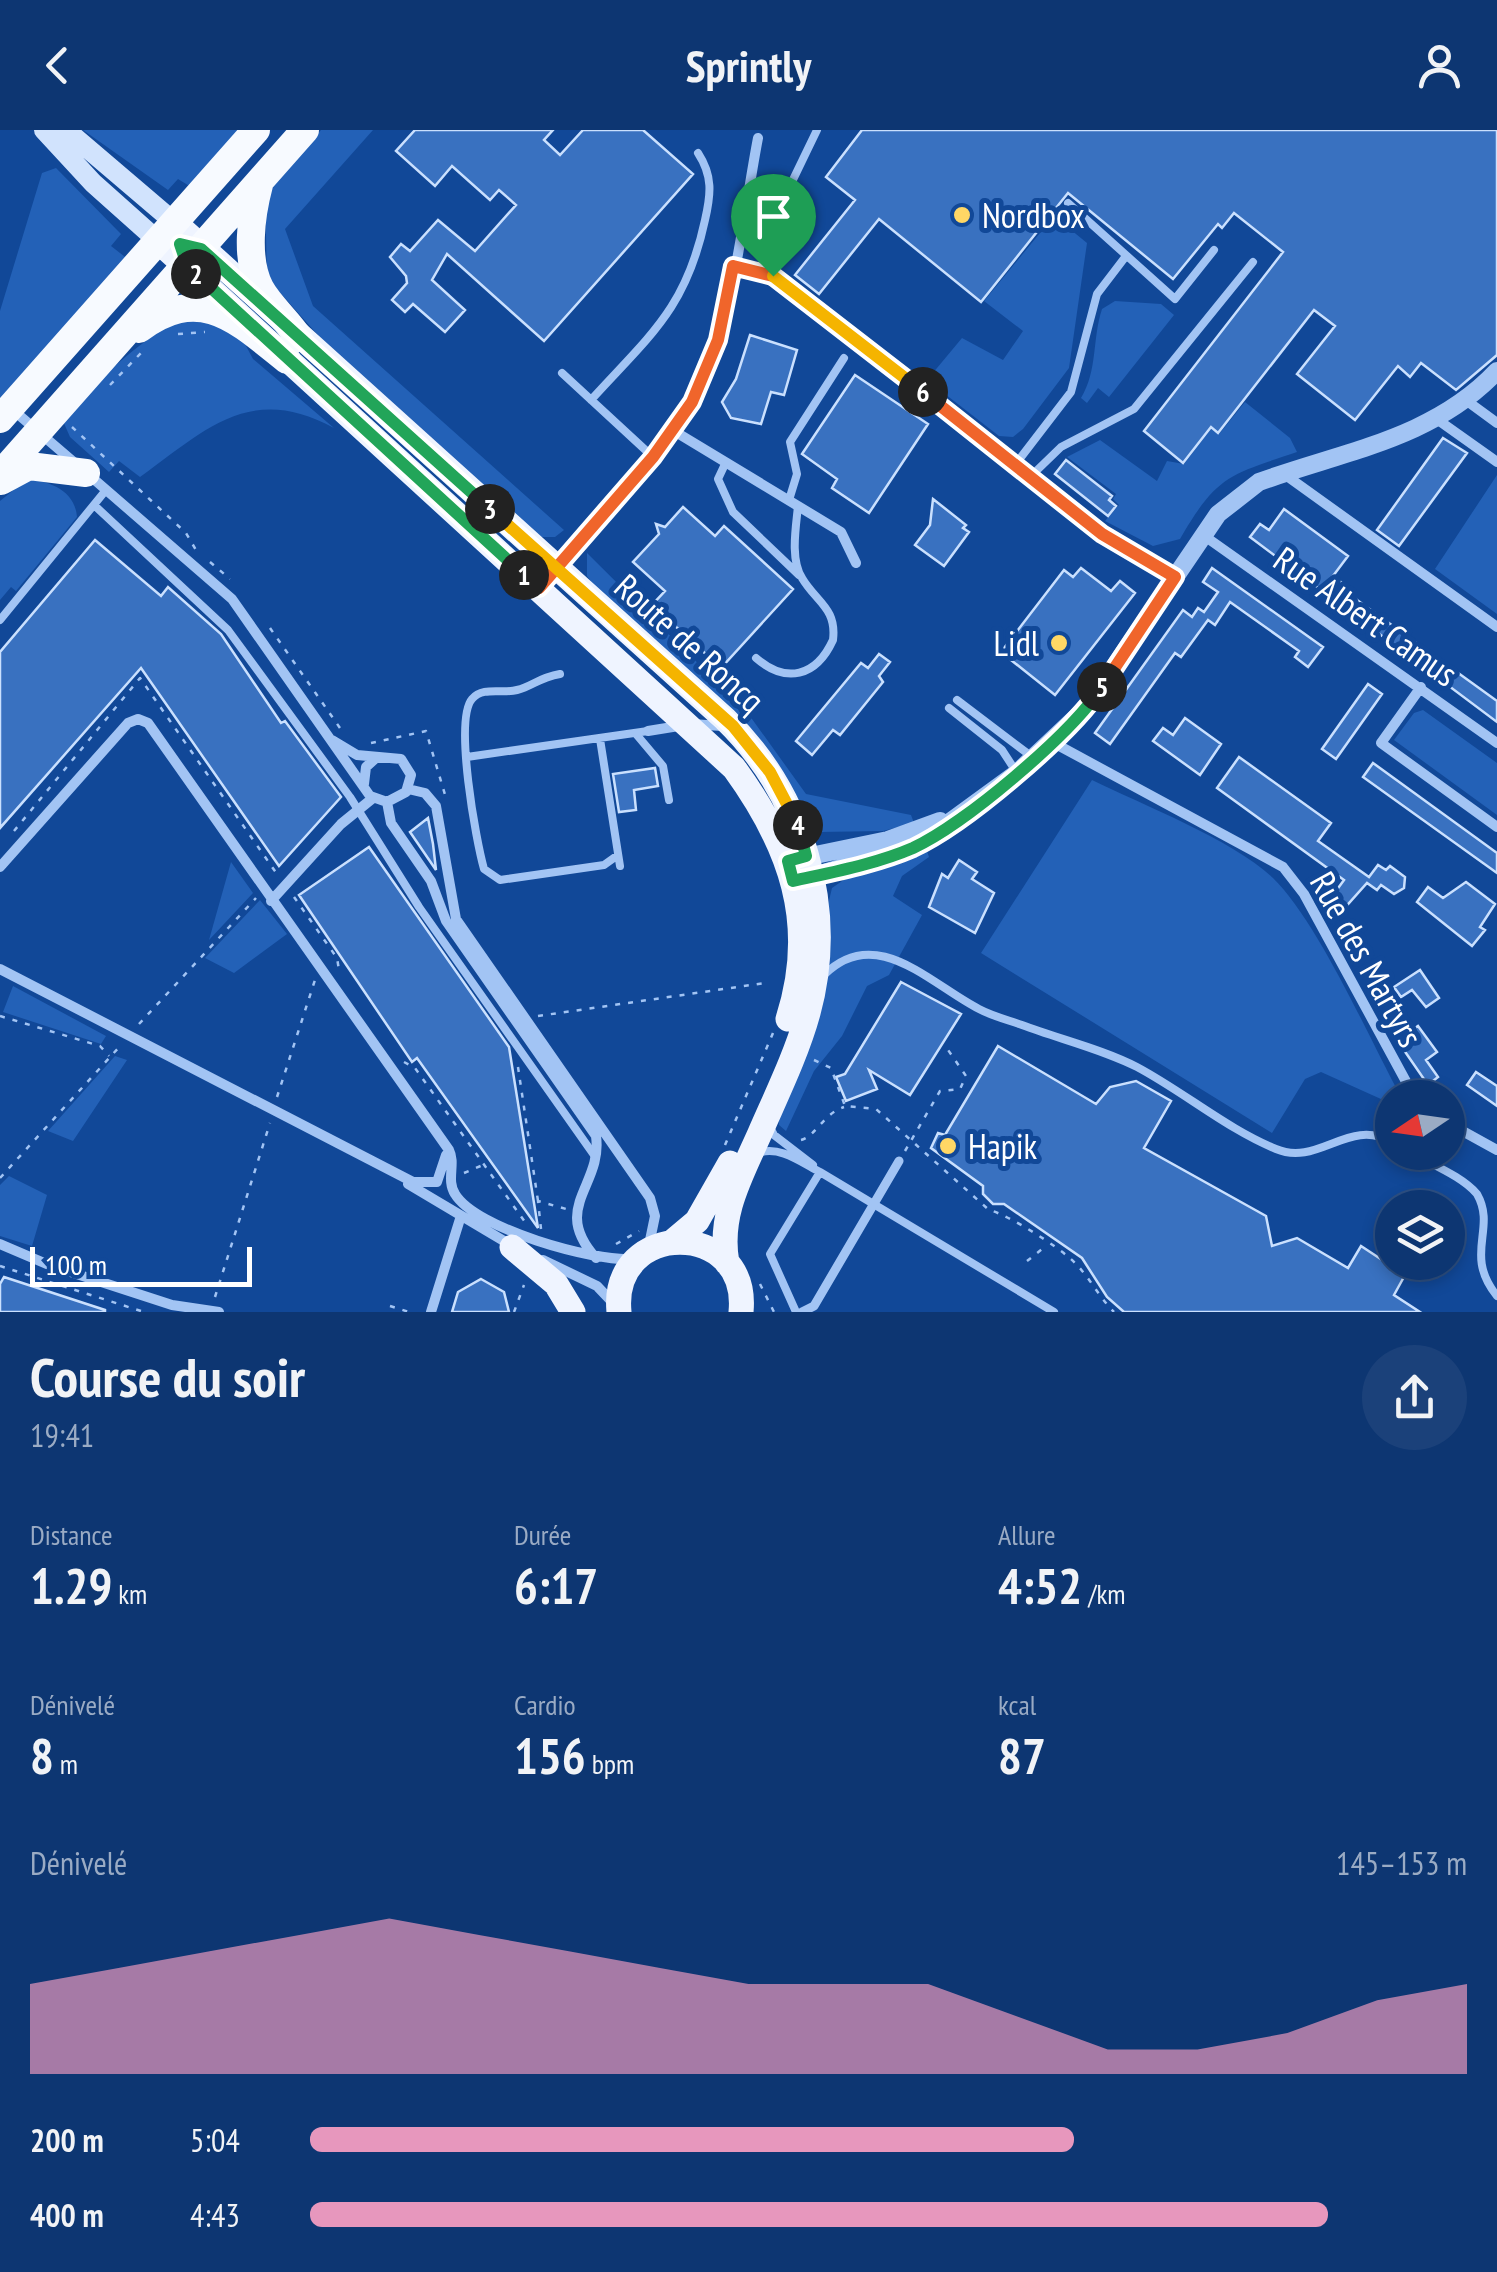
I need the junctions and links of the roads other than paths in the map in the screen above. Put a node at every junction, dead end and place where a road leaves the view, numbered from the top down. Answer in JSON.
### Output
{"nodes":[{"id":1,"x":44,"y":130,"type":"edge"},
{"id":2,"x":66,"y":130,"type":"edge"},
{"id":3,"x":256,"y":130,"type":"edge"},
{"id":4,"x":305,"y":130,"type":"edge"},
{"id":5,"x":817,"y":130,"type":"edge"},
{"id":6,"x":759,"y":134,"type":"edge"},
{"id":7,"x":698,"y":153,"type":"dead end"},
{"id":8,"x":259,"y":184,"type":"junction"},
{"id":9,"x":747,"y":195,"type":"junction"},
{"id":10,"x":1068,"y":203,"type":"dead end"},
{"id":11,"x":180,"y":244,"type":"junction"},
{"id":12,"x":1214,"y":250,"type":"dead end"},
{"id":13,"x":1126,"y":256,"type":"junction"},
{"id":14,"x":1253,"y":262,"type":"dead end"},
{"id":15,"x":733,"y":266,"type":"junction"},
{"id":16,"x":293,"y":349,"type":"junction"},
{"id":17,"x":844,"y":358,"type":"dead end"},
{"id":18,"x":95,"y":364,"type":"junction"},
{"id":19,"x":1497,"y":371,"type":"edge"},
{"id":20,"x":562,"y":373,"type":"dead end"},
{"id":21,"x":591,"y":400,"type":"junction"},
{"id":22,"x":1466,"y":401,"type":"junction"},
{"id":23,"x":5,"y":413,"type":"edge"},
{"id":24,"x":1438,"y":420,"type":"junction"},
{"id":25,"x":1497,"y":423,"type":"edge"},
{"id":26,"x":37,"y":431,"type":"junction"},
{"id":27,"x":674,"y":431,"type":"junction"},
{"id":28,"x":653,"y":457,"type":"junction"},
{"id":29,"x":726,"y":462,"type":"junction"},
{"id":30,"x":1497,"y":462,"type":"edge"},
{"id":31,"x":1015,"y":465,"type":"junction"},
{"id":32,"x":1284,"y":474,"type":"junction"},
{"id":33,"x":1030,"y":477,"type":"junction"},
{"id":34,"x":0,"y":478,"type":"edge"},
{"id":35,"x":96,"y":482,"type":"junction"},
{"id":36,"x":794,"y":503,"type":"junction"},
{"id":37,"x":94,"y":505,"type":"junction"},
{"id":38,"x":1204,"y":535,"type":"junction"},
{"id":39,"x":856,"y":563,"type":"dead end"},
{"id":40,"x":556,"y":568,"type":"junction"},
{"id":41,"x":800,"y":576,"type":"junction"},
{"id":42,"x":1175,"y":577,"type":"junction"},
{"id":43,"x":539,"y":588,"type":"junction"},
{"id":44,"x":0,"y":620,"type":"edge"},
{"id":45,"x":1497,"y":626,"type":"edge"},
{"id":46,"x":756,"y":658,"type":"dead end"},
{"id":47,"x":560,"y":674,"type":"dead end"},
{"id":48,"x":1420,"y":688,"type":"junction"},
{"id":49,"x":957,"y":700,"type":"dead end"},
{"id":50,"x":948,"y":708,"type":"dead end"},
{"id":51,"x":691,"y":724,"type":"junction"},
{"id":52,"x":648,"y":730,"type":"joint"},
{"id":53,"x":737,"y":731,"type":"junction"},
{"id":54,"x":636,"y":734,"type":"junction"},
{"id":55,"x":600,"y":738,"type":"junction"},
{"id":56,"x":332,"y":740,"type":"junction"},
{"id":57,"x":1052,"y":742,"type":"junction"},
{"id":58,"x":1497,"y":744,"type":"edge"},
{"id":59,"x":376,"y":757,"type":"junction"},
{"id":60,"x":467,"y":757,"type":"junction"},
{"id":61,"x":1034,"y":758,"type":"junction"},
{"id":62,"x":1017,"y":774,"type":"junction"},
{"id":63,"x":364,"y":784,"type":"junction"},
{"id":64,"x":408,"y":789,"type":"junction"},
{"id":65,"x":373,"y":798,"type":"junction"},
{"id":66,"x":669,"y":800,"type":"dead end"},
{"id":67,"x":387,"y":802,"type":"junction"},
{"id":68,"x":358,"y":809,"type":"junction"},
{"id":69,"x":1497,"y":827,"type":"edge"},
{"id":70,"x":618,"y":855,"type":"junction"},
{"id":71,"x":620,"y":866,"type":"dead end"},
{"id":72,"x":0,"y":867,"type":"edge"},
{"id":73,"x":800,"y":869,"type":"junction"},
{"id":74,"x":271,"y":901,"type":"junction"},
{"id":75,"x":0,"y":970,"type":"edge"},
{"id":76,"x":814,"y":985,"type":"junction"},
{"id":77,"x":1405,"y":1080,"type":"edge"},
{"id":78,"x":769,"y":1124,"type":"junction"},
{"id":79,"x":1465,"y":1132,"type":"edge"},
{"id":80,"x":1375,"y":1135,"type":"edge"},
{"id":81,"x":445,"y":1144,"type":"junction"},
{"id":82,"x":1497,"y":1150,"type":"edge"},
{"id":83,"x":594,"y":1155,"type":"junction"},
{"id":84,"x":749,"y":1158,"type":"junction"},
{"id":85,"x":899,"y":1161,"type":"road end"},
{"id":86,"x":1440,"y":1170,"type":"edge"},
{"id":87,"x":391,"y":1172,"type":"junction"},
{"id":88,"x":820,"y":1172,"type":"junction"},
{"id":89,"x":873,"y":1204,"type":"junction"},
{"id":90,"x":460,"y":1219,"type":"junction"},
{"id":91,"x":672,"y":1242,"type":"junction"},
{"id":92,"x":0,"y":1244,"type":"edge"},
{"id":93,"x":512,"y":1247,"type":"junction"},
{"id":94,"x":642,"y":1255,"type":"junction"},
{"id":95,"x":596,"y":1258,"type":"junction"},
{"id":96,"x":728,"y":1263,"type":"junction"},
{"id":97,"x":1497,"y":1296,"type":"edge"},
{"id":98,"x":745,"y":1306,"type":"edge"},
{"id":99,"x":215,"y":1311,"type":"edge"},
{"id":100,"x":619,"y":1311,"type":"edge"},
{"id":101,"x":431,"y":1312,"type":"edge"},
{"id":102,"x":574,"y":1312,"type":"edge"},
{"id":103,"x":799,"y":1312,"type":"edge"},
{"id":104,"x":1054,"y":1312,"type":"edge"}],
"edges":[{"from":1,"to":11,"type":"main road","name":"Route de Roncq"},
{"from":2,"to":11,"type":"main road","name":"Route de Roncq"},
{"from":3,"to":11,"type":"highway"},
{"from":4,"to":8,"type":"highway"},
{"from":5,"to":9,"type":"lane"},
{"from":6,"to":9,"type":"street"},
{"from":7,"to":21,"type":"lane"},
{"from":8,"to":11,"type":"highway"},
{"from":8,"to":16,"type":"highway"},
{"from":9,"to":15,"type":"street"},
{"from":10,"to":13,"type":"lane"},
{"from":11,"to":16,"type":"main road","name":"Route de Roncq"},
{"from":11,"to":18,"type":"highway"},
{"from":11,"to":23,"type":"highway"},
{"from":12,"to":13,"type":"lane"},
{"from":13,"to":31,"type":"lane"},
{"from":14,"to":33,"type":"lane"},
{"from":15,"to":27,"type":"street"},
{"from":15,"to":31,"type":"street"},
{"from":16,"to":18,"type":"highway"},
{"from":16,"to":40,"type":"main road","name":"Route de Roncq"},
{"from":16,"to":43,"type":"main road","name":"Route de Roncq"},
{"from":17,"to":36,"type":"lane"},
{"from":18,"to":26,"type":"highway"},
{"from":19,"to":22,"type":"street"},
{"from":20,"to":21,"type":"lane"},
{"from":21,"to":28,"type":"lane"},
{"from":22,"to":24,"type":"street"},
{"from":22,"to":25,"type":"street"},
{"from":23,"to":26,"type":"street"},
{"from":24,"to":30,"type":"street"},
{"from":24,"to":32,"type":"street"},
{"from":26,"to":34,"type":"highway"},
{"from":26,"to":35,"type":"street"},
{"from":27,"to":28,"type":"street"},
{"from":27,"to":29,"type":"street"},
{"from":28,"to":40,"type":"street"},
{"from":29,"to":36,"type":"street"},
{"from":29,"to":41,"type":"lane"},
{"from":31,"to":33,"type":"street"},
{"from":32,"to":38,"type":"street"},
{"from":32,"to":45,"type":"street"},
{"from":33,"to":42,"type":"street"},
{"from":34,"to":35,"type":"highway"},
{"from":35,"to":37,"type":"lane"},
{"from":35,"to":56,"type":"street"},
{"from":36,"to":39,"type":"street"},
{"from":36,"to":41,"type":"lane"},
{"from":37,"to":44,"type":"lane"},
{"from":37,"to":68,"type":"lane"},
{"from":38,"to":42,"type":"street"},
{"from":38,"to":48,"type":"street","name":"Rue Albert Camus"},
{"from":40,"to":43,"type":"street"},
{"from":40,"to":53,"type":"main road","name":"Route de Roncq"},
{"from":41,"to":46,"type":"lane"},
{"from":42,"to":57,"type":"street"},
{"from":43,"to":51,"type":"main road","name":"Route de Roncq"},
{"from":47,"to":60,"type":"lane"},
{"from":48,"to":58,"type":"street","name":"Rue Albert Camus"},
{"from":48,"to":69,"type":"street"},
{"from":49,"to":61,"type":"lane"},
{"from":50,"to":62,"type":"lane"},
{"from":51,"to":52,"type":"street"},
{"from":51,"to":53,"type":"street"},
{"from":51,"to":73,"type":"main road","name":"Route de Roncq"},
{"from":52,"to":54,"type":"lane"},
{"from":53,"to":73,"type":"main road","name":"Route de Roncq"},
{"from":54,"to":55,"type":"lane"},
{"from":54,"to":66,"type":"lane"},
{"from":55,"to":60,"type":"lane"},
{"from":55,"to":70,"type":"lane"},
{"from":56,"to":59,"type":"street"},
{"from":56,"to":63,"type":"street"},
{"from":57,"to":61,"type":"street"},
{"from":57,"to":77,"type":"street","name":"Rue des Martyrs"},
{"from":59,"to":63,"type":"street"},
{"from":59,"to":64,"type":"street"},
{"from":60,"to":70,"type":"lane"},
{"from":61,"to":62,"type":"street"},
{"from":62,"to":73,"type":"street"},
{"from":63,"to":65,"type":"street"},
{"from":64,"to":67,"type":"street"},
{"from":64,"to":94,"type":"street"},
{"from":65,"to":67,"type":"street"},
{"from":65,"to":68,"type":"street"},
{"from":67,"to":83,"type":"street"},
{"from":68,"to":74,"type":"street"},
{"from":68,"to":83,"type":"lane"},
{"from":70,"to":71,"type":"lane"},
{"from":72,"to":74,"type":"street"},
{"from":73,"to":76,"type":"main road","name":"Route de Roncq"},
{"from":73,"to":91,"type":"main road","name":"Route de Roncq"},
{"from":74,"to":81,"type":"street"},
{"from":75,"to":87,"type":"street"},
{"from":76,"to":78,"type":"main road","name":"Route de Roncq"},
{"from":76,"to":80,"type":"lane"},
{"from":78,"to":84,"type":"main road","name":"Route de Roncq"},
{"from":78,"to":88,"type":"lane"},
{"from":79,"to":82,"type":"street"},
{"from":81,"to":87,"type":"street"},
{"from":81,"to":95,"type":"street"},
{"from":83,"to":95,"type":"street"},
{"from":84,"to":88,"type":"lane"},
{"from":84,"to":96,"type":"main road","name":"Route de Roncq"},
{"from":85,"to":89,"type":"street"},
{"from":86,"to":97,"type":"lane"},
{"from":87,"to":90,"type":"street"},
{"from":88,"to":89,"type":"lane"},
{"from":88,"to":103,"type":"lane"},
{"from":89,"to":103,"type":"street"},
{"from":89,"to":104,"type":"lane"},
{"from":90,"to":93,"type":"street"},
{"from":90,"to":101,"type":"street"},
{"from":91,"to":94,"type":"main road"},
{"from":91,"to":96,"type":"main road"},
{"from":92,"to":99,"type":"street"},
{"from":93,"to":100,"type":"street"},
{"from":93,"to":102,"type":"main road"},
{"from":94,"to":95,"type":"street"},
{"from":94,"to":100,"type":"main road"},
{"from":96,"to":98,"type":"main road"}]}
